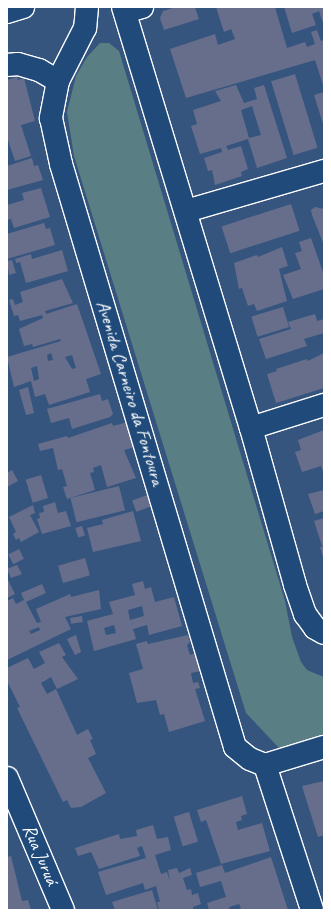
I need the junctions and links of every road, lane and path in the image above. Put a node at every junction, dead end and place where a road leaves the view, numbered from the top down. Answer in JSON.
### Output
{"nodes":[{"id":1,"x":23,"y":7,"type":"edge"},
{"id":2,"x":87,"y":7,"type":"edge"},
{"id":3,"x":130,"y":9,"type":"edge"},
{"id":4,"x":7,"y":12,"type":"edge"},
{"id":5,"x":7,"y":65,"type":"edge"},
{"id":6,"x":58,"y":81,"type":"junction"},
{"id":7,"x":324,"y":171,"type":"edge"},
{"id":8,"x":186,"y":211,"type":"junction"},
{"id":9,"x":324,"y":405,"type":"edge"},
{"id":10,"x":251,"y":428,"type":"junction"},
{"id":11,"x":324,"y":633,"type":"edge"},
{"id":12,"x":324,"y":747,"type":"edge"},
{"id":13,"x":265,"y":765,"type":"junction"},
{"id":14,"x":7,"y":778,"type":"edge"},
{"id":15,"x":63,"y":910,"type":"edge"},
{"id":16,"x":312,"y":910,"type":"edge"}],
"edges":[{"from":1,"to":4,"type":"main road"},
{"from":2,"to":6,"type":"main road","name":"Avenida Carneiro da Fontoura"},
{"from":3,"to":8,"type":"main road"},
{"from":5,"to":6,"type":"main road"},
{"from":6,"to":13,"type":"main road","name":"Avenida Carneiro da Fontoura"},
{"from":7,"to":8,"type":"main road"},
{"from":8,"to":10,"type":"main road"},
{"from":9,"to":10,"type":"main road"},
{"from":10,"to":11,"type":"main road"},
{"from":12,"to":13,"type":"main road"},
{"from":13,"to":16,"type":"main road"},
{"from":14,"to":15,"type":"main road","name":"Rua Juruá"}]}
